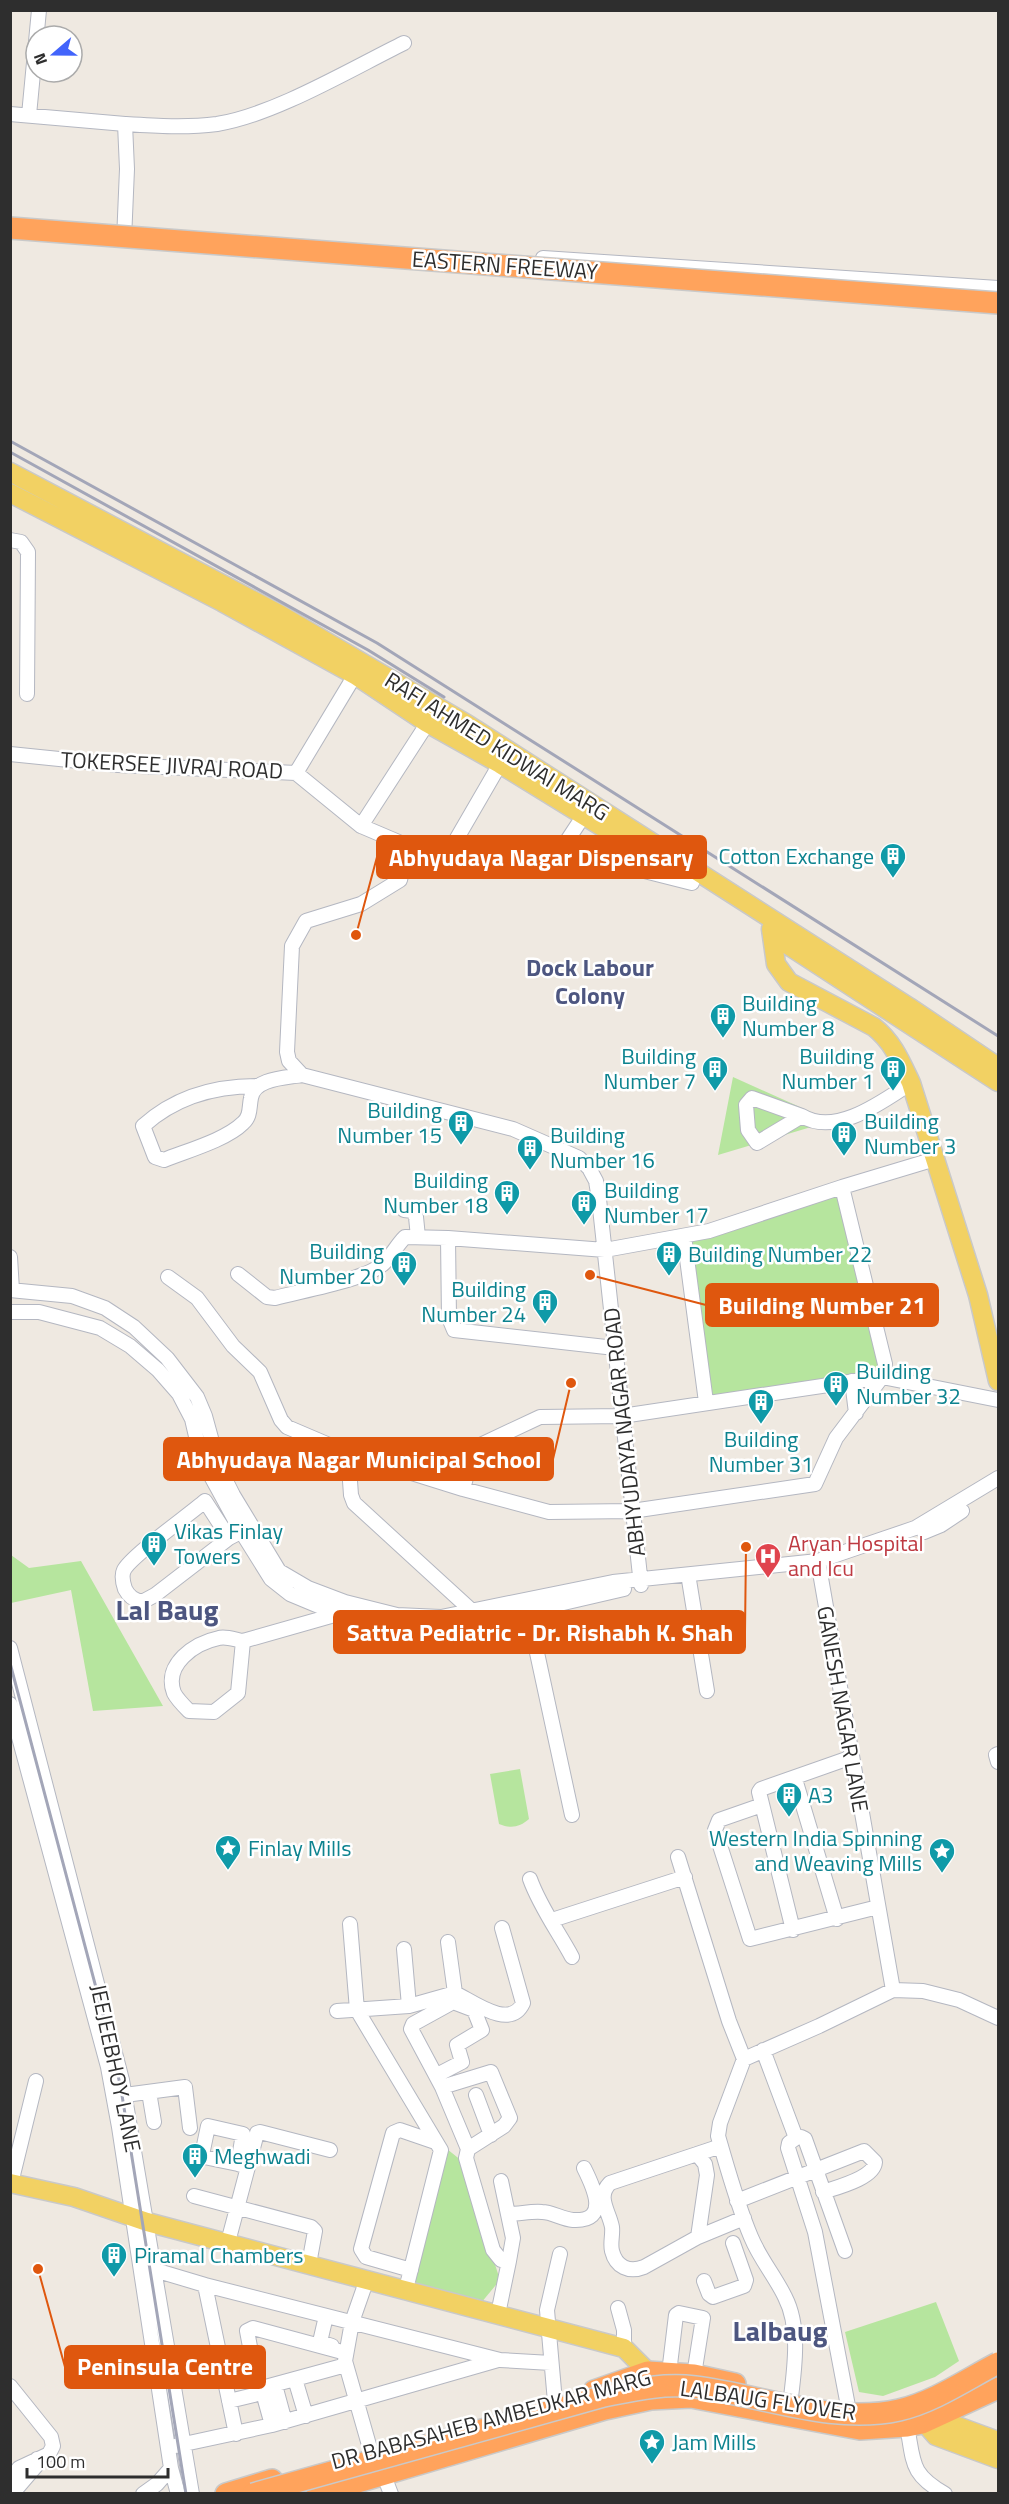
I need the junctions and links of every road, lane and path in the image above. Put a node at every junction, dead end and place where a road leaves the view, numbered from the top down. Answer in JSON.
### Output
{"nodes":[{"id":1,"x":39,"y":10,"type":"edge"},
{"id":2,"x":404,"y":43,"type":"dead end"},
{"id":3,"x":10,"y":114,"type":"edge"},
{"id":4,"x":29,"y":115,"type":"junction"},
{"id":5,"x":125,"y":124,"type":"junction"},
{"id":6,"x":10,"y":220,"type":"edge"},
{"id":7,"x":10,"y":230,"type":"edge"},
{"id":8,"x":125,"y":235,"type":"junction"},
{"id":9,"x":999,"y":290,"type":"edge"},
{"id":10,"x":999,"y":305,"type":"edge"},
{"id":11,"x":10,"y":472,"type":"edge"},
{"id":12,"x":10,"y":493,"type":"edge"},
{"id":13,"x":10,"y":540,"type":"edge"},
{"id":14,"x":222,"y":593,"type":"junction"},
{"id":15,"x":277,"y":623,"type":"junction"},
{"id":16,"x":355,"y":675,"type":"junction"},
{"id":17,"x":27,"y":694,"type":"dead end"},
{"id":18,"x":438,"y":707,"type":"junction"},
{"id":19,"x":427,"y":723,"type":"junction"},
{"id":20,"x":10,"y":754,"type":"edge"},
{"id":21,"x":500,"y":764,"type":"junction"},
{"id":22,"x":297,"y":773,"type":"junction"},
{"id":23,"x":587,"y":809,"type":"junction"},
{"id":24,"x":361,"y":826,"type":"junction"},
{"id":25,"x":408,"y":846,"type":"junction"},
{"id":26,"x":561,"y":850,"type":"junction"},
{"id":27,"x":449,"y":852,"type":"junction"},
{"id":28,"x":692,"y":883,"type":"junction"},
{"id":29,"x":770,"y":927,"type":"junction"},
{"id":30,"x":999,"y":1067,"type":"edge"},
{"id":31,"x":302,"y":1075,"type":"junction"},
{"id":32,"x":911,"y":1083,"type":"junction"},
{"id":33,"x":999,"y":1083,"type":"edge"},
{"id":34,"x":257,"y":1086,"type":"junction"},
{"id":35,"x":802,"y":1116,"type":"dead end"},
{"id":36,"x":935,"y":1159,"type":"junction"},
{"id":37,"x":842,"y":1187,"type":"junction"},
{"id":38,"x":404,"y":1210,"type":"dead end"},
{"id":39,"x":684,"y":1236,"type":"junction"},
{"id":40,"x":418,"y":1237,"type":"junction"},
{"id":41,"x":448,"y":1238,"type":"junction"},
{"id":42,"x":605,"y":1250,"type":"junction"},
{"id":43,"x":10,"y":1257,"type":"edge"},
{"id":44,"x":238,"y":1274,"type":"dead end"},
{"id":45,"x":168,"y":1277,"type":"dead end"},
{"id":46,"x":11,"y":1290,"type":"edge"},
{"id":47,"x":10,"y":1312,"type":"edge"},
{"id":48,"x":615,"y":1348,"type":"junction"},
{"id":49,"x":884,"y":1370,"type":"junction"},
{"id":50,"x":852,"y":1381,"type":"junction"},
{"id":51,"x":999,"y":1381,"type":"edge"},
{"id":52,"x":999,"y":1400,"type":"edge"},
{"id":53,"x":706,"y":1402,"type":"junction"},
{"id":54,"x":856,"y":1413,"type":"junction"},
{"id":55,"x":622,"y":1416,"type":"junction"},
{"id":56,"x":348,"y":1452,"type":"junction"},
{"id":57,"x":213,"y":1469,"type":"junction"},
{"id":58,"x":999,"y":1478,"type":"edge"},
{"id":59,"x":999,"y":1486,"type":"edge"},
{"id":60,"x":463,"y":1489,"type":"junction"},
{"id":61,"x":632,"y":1511,"type":"junction"},
{"id":62,"x":241,"y":1532,"type":"junction"},
{"id":63,"x":818,"y":1565,"type":"junction"},
{"id":64,"x":689,"y":1580,"type":"junction"},
{"id":65,"x":640,"y":1582,"type":"junction"},
{"id":66,"x":342,"y":1608,"type":"junction"},
{"id":67,"x":528,"y":1611,"type":"junction"},
{"id":68,"x":475,"y":1617,"type":"junction"},
{"id":69,"x":243,"y":1641,"type":"junction"},
{"id":70,"x":10,"y":1648,"type":"edge"},
{"id":71,"x":707,"y":1691,"type":"dead end"},
{"id":72,"x":10,"y":1704,"type":"edge"},
{"id":73,"x":999,"y":1754,"type":"edge"},
{"id":74,"x":852,"y":1757,"type":"junction"},
{"id":75,"x":999,"y":1762,"type":"edge"},
{"id":76,"x":795,"y":1779,"type":"junction"},
{"id":77,"x":762,"y":1805,"type":"junction"},
{"id":78,"x":572,"y":1815,"type":"dead end"},
{"id":79,"x":678,"y":1857,"type":"dead end"},
{"id":80,"x":61,"y":1870,"type":"junction"},
{"id":81,"x":685,"y":1877,"type":"junction"},
{"id":82,"x":530,"y":1880,"type":"dead end"},
{"id":83,"x":878,"y":1907,"type":"junction"},
{"id":84,"x":837,"y":1919,"type":"junction"},
{"id":85,"x":552,"y":1920,"type":"junction"},
{"id":86,"x":350,"y":1924,"type":"dead end"},
{"id":87,"x":502,"y":1928,"type":"dead end"},
{"id":88,"x":793,"y":1930,"type":"junction"},
{"id":89,"x":448,"y":1942,"type":"dead end"},
{"id":90,"x":404,"y":1949,"type":"dead end"},
{"id":91,"x":572,"y":1957,"type":"dead end"},
{"id":92,"x":893,"y":1990,"type":"junction"},
{"id":93,"x":455,"y":1993,"type":"junction"},
{"id":94,"x":409,"y":2006,"type":"junction"},
{"id":95,"x":357,"y":2010,"type":"junction"},
{"id":96,"x":337,"y":2011,"type":"dead end"},
{"id":97,"x":999,"y":2018,"type":"edge"},
{"id":98,"x":763,"y":2050,"type":"junction"},
{"id":99,"x":744,"y":2059,"type":"junction"},
{"id":100,"x":36,"y":2080,"type":"dead end"},
{"id":101,"x":440,"y":2081,"type":"junction"},
{"id":102,"x":149,"y":2092,"type":"junction"},
{"id":103,"x":476,"y":2095,"type":"dead end"},
{"id":104,"x":125,"y":2096,"type":"junction"},
{"id":105,"x":122,"y":2114,"type":"junction"},
{"id":106,"x":154,"y":2122,"type":"dead end"},
{"id":107,"x":190,"y":2128,"type":"dead end"},
{"id":108,"x":490,"y":2135,"type":"junction"},
{"id":109,"x":796,"y":2138,"type":"junction"},
{"id":110,"x":720,"y":2141,"type":"junction"},
{"id":111,"x":435,"y":2142,"type":"junction"},
{"id":112,"x":468,"y":2149,"type":"junction"},
{"id":113,"x":330,"y":2150,"type":"dead end"},
{"id":114,"x":697,"y":2154,"type":"junction"},
{"id":115,"x":584,"y":2168,"type":"dead end"},
{"id":116,"x":816,"y":2170,"type":"junction"},
{"id":117,"x":796,"y":2177,"type":"junction"},
{"id":118,"x":501,"y":2181,"type":"dead end"},
{"id":119,"x":11,"y":2183,"type":"edge"},
{"id":120,"x":824,"y":2192,"type":"junction"},
{"id":121,"x":194,"y":2196,"type":"dead end"},
{"id":122,"x":737,"y":2201,"type":"junction"},
{"id":123,"x":237,"y":2206,"type":"junction"},
{"id":124,"x":509,"y":2214,"type":"junction"},
{"id":125,"x":744,"y":2218,"type":"junction"},
{"id":126,"x":140,"y":2220,"type":"junction"},
{"id":127,"x":698,"y":2237,"type":"junction"},
{"id":128,"x":750,"y":2237,"type":"junction"},
{"id":129,"x":228,"y":2242,"type":"junction"},
{"id":130,"x":845,"y":2251,"type":"dead end"},
{"id":131,"x":560,"y":2254,"type":"dead end"},
{"id":132,"x":510,"y":2261,"type":"junction"},
{"id":133,"x":309,"y":2264,"type":"junction"},
{"id":134,"x":147,"y":2268,"type":"junction"},
{"id":135,"x":411,"y":2270,"type":"junction"},
{"id":136,"x":367,"y":2279,"type":"junction"},
{"id":137,"x":704,"y":2281,"type":"dead end"},
{"id":138,"x":205,"y":2285,"type":"junction"},
{"id":139,"x":406,"y":2289,"type":"junction"},
{"id":140,"x":618,"y":2308,"type":"dead end"},
{"id":141,"x":498,"y":2314,"type":"junction"},
{"id":142,"x":325,"y":2319,"type":"junction"},
{"id":143,"x":351,"y":2326,"type":"junction"},
{"id":144,"x":550,"y":2329,"type":"junction"},
{"id":145,"x":624,"y":2348,"type":"junction"},
{"id":146,"x":999,"y":2354,"type":"edge"},
{"id":147,"x":346,"y":2356,"type":"junction"},
{"id":148,"x":500,"y":2360,"type":"junction"},
{"id":149,"x":551,"y":2363,"type":"junction"},
{"id":150,"x":999,"y":2363,"type":"edge"},
{"id":151,"x":999,"y":2370,"type":"edge"},
{"id":152,"x":658,"y":2373,"type":"junction"},
{"id":153,"x":694,"y":2375,"type":"junction"},
{"id":154,"x":296,"y":2382,"type":"junction"},
{"id":155,"x":10,"y":2386,"type":"edge"},
{"id":156,"x":999,"y":2388,"type":"edge"},
{"id":157,"x":266,"y":2391,"type":"junction"},
{"id":158,"x":791,"y":2397,"type":"junction"},
{"id":159,"x":905,"y":2399,"type":"junction"},
{"id":160,"x":228,"y":2401,"type":"junction"},
{"id":161,"x":356,"y":2402,"type":"junction"},
{"id":162,"x":555,"y":2402,"type":"junction"},
{"id":163,"x":848,"y":2406,"type":"junction"},
{"id":164,"x":305,"y":2413,"type":"junction"},
{"id":165,"x":272,"y":2421,"type":"junction"},
{"id":166,"x":915,"y":2424,"type":"junction"},
{"id":167,"x":236,"y":2434,"type":"junction"},
{"id":168,"x":999,"y":2441,"type":"edge"},
{"id":169,"x":183,"y":2445,"type":"junction"},
{"id":170,"x":168,"y":2448,"type":"junction"},
{"id":171,"x":371,"y":2452,"type":"junction"},
{"id":172,"x":37,"y":2459,"type":"junction"},
{"id":173,"x":999,"y":2459,"type":"edge"},
{"id":174,"x":171,"y":2468,"type":"junction"},
{"id":175,"x":382,"y":2473,"type":"junction"},
{"id":176,"x":10,"y":2480,"type":"edge"},
{"id":177,"x":12,"y":2493,"type":"edge"},
{"id":178,"x":143,"y":2493,"type":"edge"},
{"id":179,"x":178,"y":2493,"type":"edge"},
{"id":180,"x":192,"y":2493,"type":"edge"},
{"id":181,"x":226,"y":2493,"type":"edge"},
{"id":182,"x":253,"y":2493,"type":"edge"},
{"id":183,"x":273,"y":2493,"type":"edge"},
{"id":184,"x":317,"y":2493,"type":"edge"},
{"id":185,"x":391,"y":2493,"type":"edge"},
{"id":186,"x":945,"y":2493,"type":"edge"}],
"edges":[{"from":1,"to":4,"type":"street"},
{"from":2,"to":5,"type":"street"},
{"from":3,"to":4,"type":"street"},
{"from":4,"to":5,"type":"street"},
{"from":5,"to":8,"type":"street"},
{"from":6,"to":8,"type":"street"},
{"from":6,"to":9,"type":"highway","name":"EASTERN FREEWAY"},
{"from":7,"to":8,"type":"street"},
{"from":7,"to":10,"type":"highway","name":"EASTERN FREEWAY","bridge":true},
{"from":8,"to":9,"type":"street"},
{"from":8,"to":10,"type":"street"},
{"from":11,"to":14,"type":"main road","name":"RAFI AHMED KIDWAI MARG"},
{"from":12,"to":14,"type":"main road","name":"RAFI AHMED KIDWAI MARG"},
{"from":13,"to":17,"type":"street"},
{"from":14,"to":15,"type":"main road","name":"RAFI AHMED KIDWAI MARG"},
{"from":15,"to":16,"type":"main road","name":"RAFI AHMED KIDWAI MARG"},
{"from":15,"to":18,"type":"main road","name":"RAFI AHMED KIDWAI MARG"},
{"from":16,"to":19,"type":"main road","name":"RAFI AHMED KIDWAI MARG"},
{"from":16,"to":22,"type":"street"},
{"from":18,"to":19,"type":"street"},
{"from":18,"to":23,"type":"main road","name":"RAFI AHMED KIDWAI MARG"},
{"from":19,"to":21,"type":"main road","name":"RAFI AHMED KIDWAI MARG"},
{"from":19,"to":24,"type":"street"},
{"from":20,"to":22,"type":"street","name":"TOKERSEE JIVRAJ ROAD"},
{"from":21,"to":23,"type":"main road","name":"RAFI AHMED KIDWAI MARG"},
{"from":21,"to":27,"type":"street"},
{"from":22,"to":24,"type":"street","name":"TOKERSEE JIVRAJ ROAD"},
{"from":23,"to":26,"type":"street"},
{"from":23,"to":28,"type":"main road","name":"RAFI AHMED KIDWAI MARG"},
{"from":23,"to":29,"type":"main road","name":"RAFI AHMED KIDWAI MARG"},
{"from":24,"to":25,"type":"street","name":"TOKERSEE JIVRAJ ROAD"},
{"from":25,"to":27,"type":"street","name":"TOKERSEE JIVRAJ ROAD"},
{"from":25,"to":31,"type":"street"},
{"from":26,"to":27,"type":"street","name":"TOKERSEE JIVRAJ ROAD"},
{"from":26,"to":28,"type":"street","name":"TOKERSEE JIVRAJ ROAD"},
{"from":28,"to":29,"type":"main road","name":"RAFI AHMED KIDWAI MARG"},
{"from":29,"to":30,"type":"main road","name":"RAFI AHMED KIDWAI MARG"},
{"from":29,"to":32,"type":"main road"},
{"from":29,"to":33,"type":"main road","name":"RAFI AHMED KIDWAI MARG"},
{"from":31,"to":34,"type":"street"},
{"from":31,"to":42,"type":"street","name":"ABHYUDAYA NAGAR ROAD"},
{"from":32,"to":35,"type":"street"},
{"from":32,"to":36,"type":"main road"},
{"from":34,"to":34,"type":"street"},
{"from":36,"to":37,"type":"street"},
{"from":36,"to":51,"type":"main road"},
{"from":37,"to":39,"type":"street"},
{"from":37,"to":49,"type":"street"},
{"from":38,"to":40,"type":"street"},
{"from":39,"to":42,"type":"street"},
{"from":39,"to":53,"type":"street"},
{"from":40,"to":41,"type":"street"},
{"from":40,"to":44,"type":"street"},
{"from":41,"to":42,"type":"street"},
{"from":41,"to":48,"type":"street"},
{"from":42,"to":48,"type":"street","name":"ABHYUDAYA NAGAR ROAD"},
{"from":43,"to":46,"type":"street"},
{"from":45,"to":56,"type":"street"},
{"from":46,"to":57,"type":"street"},
{"from":47,"to":57,"type":"street"},
{"from":48,"to":55,"type":"street","name":"ABHYUDAYA NAGAR ROAD"},
{"from":49,"to":50,"type":"street"},
{"from":49,"to":52,"type":"street"},
{"from":49,"to":54,"type":"street"},
{"from":50,"to":53,"type":"street"},
{"from":50,"to":54,"type":"street"},
{"from":53,"to":55,"type":"street"},
{"from":54,"to":61,"type":"street"},
{"from":55,"to":60,"type":"street"},
{"from":55,"to":61,"type":"street","name":"ABHYUDAYA NAGAR ROAD"},
{"from":56,"to":60,"type":"street"},
{"from":56,"to":68,"type":"street"},
{"from":57,"to":62,"type":"street"},
{"from":58,"to":63,"type":"street"},
{"from":59,"to":63,"type":"street"},
{"from":60,"to":61,"type":"street"},
{"from":61,"to":65,"type":"street","name":"ABHYUDAYA NAGAR ROAD"},
{"from":62,"to":62,"type":"street"},
{"from":62,"to":66,"type":"street"},
{"from":63,"to":64,"type":"street"},
{"from":63,"to":65,"type":"street"},
{"from":63,"to":74,"type":"street","name":"GANESH NAGAR LANE"},
{"from":64,"to":65,"type":"street"},
{"from":64,"to":71,"type":"street"},
{"from":65,"to":67,"type":"street"},
{"from":65,"to":68,"type":"street"},
{"from":66,"to":68,"type":"street"},
{"from":66,"to":69,"type":"street"},
{"from":67,"to":68,"type":"street"},
{"from":67,"to":78,"type":"street"},
{"from":69,"to":69,"type":"street"},
{"from":70,"to":80,"type":"street","name":"JEEJEEBHOY LANE"},
{"from":72,"to":80,"type":"street"},
{"from":73,"to":75,"type":"street"},
{"from":74,"to":76,"type":"street"},
{"from":74,"to":83,"type":"street","name":"GANESH NAGAR LANE"},
{"from":76,"to":77,"type":"street"},
{"from":76,"to":84,"type":"street"},
{"from":77,"to":88,"type":"street"},
{"from":77,"to":88,"type":"street"},
{"from":79,"to":81,"type":"street"},
{"from":80,"to":104,"type":"street","name":"JEEJEEBHOY LANE"},
{"from":80,"to":105,"type":"street"},
{"from":81,"to":85,"type":"street"},
{"from":81,"to":99,"type":"street"},
{"from":82,"to":85,"type":"street"},
{"from":83,"to":84,"type":"street"},
{"from":83,"to":92,"type":"street","name":"GANESH NAGAR LANE"},
{"from":84,"to":88,"type":"street"},
{"from":85,"to":91,"type":"street"},
{"from":86,"to":95,"type":"street"},
{"from":87,"to":93,"type":"street"},
{"from":89,"to":93,"type":"street"},
{"from":90,"to":94,"type":"street"},
{"from":92,"to":97,"type":"street"},
{"from":92,"to":98,"type":"street"},
{"from":93,"to":94,"type":"street"},
{"from":94,"to":95,"type":"street"},
{"from":95,"to":96,"type":"street"},
{"from":95,"to":111,"type":"street"},
{"from":98,"to":99,"type":"street"},
{"from":98,"to":109,"type":"street"},
{"from":99,"to":110,"type":"street"},
{"from":100,"to":119,"type":"street"},
{"from":101,"to":101,"type":"street"},
{"from":101,"to":108,"type":"street"},
{"from":101,"to":112,"type":"street"},
{"from":102,"to":104,"type":"street"},
{"from":102,"to":106,"type":"street"},
{"from":102,"to":107,"type":"street"},
{"from":103,"to":108,"type":"street"},
{"from":104,"to":105,"type":"street","name":"JEEJEEBHOY LANE"},
{"from":105,"to":126,"type":"street","name":"JEEJEEBHOY LANE"},
{"from":108,"to":112,"type":"street"},
{"from":109,"to":116,"type":"street"},
{"from":109,"to":117,"type":"street"},
{"from":110,"to":114,"type":"street"},
{"from":110,"to":122,"type":"street"},
{"from":111,"to":135,"type":"street"},
{"from":111,"to":135,"type":"street"},
{"from":112,"to":132,"type":"street"},
{"from":113,"to":123,"type":"street"},
{"from":114,"to":127,"type":"street"},
{"from":114,"to":127,"type":"street"},
{"from":115,"to":124,"type":"street"},
{"from":116,"to":117,"type":"street"},
{"from":116,"to":120,"type":"street"},
{"from":116,"to":120,"type":"street"},
{"from":117,"to":122,"type":"street"},
{"from":117,"to":163,"type":"street"},
{"from":118,"to":124,"type":"street"},
{"from":119,"to":126,"type":"main road"},
{"from":120,"to":130,"type":"street"},
{"from":121,"to":123,"type":"street"},
{"from":122,"to":125,"type":"street"},
{"from":123,"to":129,"type":"street"},
{"from":123,"to":133,"type":"street"},
{"from":124,"to":132,"type":"street"},
{"from":125,"to":127,"type":"street"},
{"from":125,"to":128,"type":"street"},
{"from":126,"to":129,"type":"main road"},
{"from":126,"to":134,"type":"street","name":"JEEJEEBHOY LANE"},
{"from":128,"to":137,"type":"street"},
{"from":128,"to":158,"type":"street"},
{"from":129,"to":133,"type":"main road"},
{"from":131,"to":144,"type":"street"},
{"from":132,"to":141,"type":"street"},
{"from":133,"to":136,"type":"main road"},
{"from":134,"to":138,"type":"street"},
{"from":134,"to":169,"type":"street","name":"JEEJEEBHOY LANE"},
{"from":134,"to":170,"type":"street","name":"JEEJEEBHOY LANE"},
{"from":135,"to":139,"type":"street"},
{"from":136,"to":139,"type":"main road"},
{"from":136,"to":143,"type":"street"},
{"from":138,"to":142,"type":"street"},
{"from":138,"to":160,"type":"street"},
{"from":139,"to":141,"type":"main road"},
{"from":140,"to":145,"type":"street"},
{"from":141,"to":144,"type":"main road"},
{"from":142,"to":143,"type":"street"},
{"from":142,"to":147,"type":"street"},
{"from":143,"to":147,"type":"street"},
{"from":143,"to":148,"type":"street"},
{"from":144,"to":145,"type":"main road"},
{"from":144,"to":149,"type":"street"},
{"from":145,"to":152,"type":"main road"},
{"from":146,"to":159,"type":"highway","name":"DR BABASAHEB AMBEDKAR MARG"},
{"from":147,"to":154,"type":"street"},
{"from":147,"to":157,"type":"street"},
{"from":147,"to":161,"type":"street"},
{"from":148,"to":149,"type":"street"},
{"from":148,"to":161,"type":"street"},
{"from":149,"to":162,"type":"street"},
{"from":150,"to":182,"type":"highway","name":"LALBAUG FLYOVER","bridge":true},
{"from":151,"to":183,"type":"highway","name":"LALBAUG FLYOVER","bridge":true},
{"from":152,"to":153,"type":"highway","name":"DR BABASAHEB AMBEDKAR MARG"},
{"from":152,"to":153,"type":"street"},
{"from":152,"to":162,"type":"highway","name":"DR BABASAHEB AMBEDKAR MARG"},
{"from":153,"to":158,"type":"highway","name":"DR BABASAHEB AMBEDKAR MARG"},
{"from":154,"to":157,"type":"street"},
{"from":154,"to":164,"type":"street"},
{"from":155,"to":172,"type":"street"},
{"from":156,"to":166,"type":"highway","name":"DR BABASAHEB AMBEDKAR MARG"},
{"from":157,"to":160,"type":"street"},
{"from":157,"to":165,"type":"street"},
{"from":158,"to":163,"type":"highway","name":"DR BABASAHEB AMBEDKAR MARG"},
{"from":159,"to":163,"type":"highway","name":"DR BABASAHEB AMBEDKAR MARG"},
{"from":159,"to":166,"type":"main road"},
{"from":160,"to":167,"type":"street"},
{"from":161,"to":164,"type":"street"},
{"from":161,"to":171,"type":"street"},
{"from":162,"to":171,"type":"highway","name":"DR BABASAHEB AMBEDKAR MARG"},
{"from":164,"to":165,"type":"street"},
{"from":165,"to":167,"type":"street"},
{"from":166,"to":168,"type":"main road"},
{"from":166,"to":173,"type":"main road"},
{"from":166,"to":175,"type":"highway","name":"DR BABASAHEB AMBEDKAR MARG"},
{"from":166,"to":186,"type":"street"},
{"from":167,"to":169,"type":"street"},
{"from":169,"to":170,"type":"street"},
{"from":169,"to":180,"type":"street","name":"JEEJEEBHOY LANE"},
{"from":170,"to":174,"type":"street","name":"JEEJEEBHOY LANE"},
{"from":171,"to":181,"type":"highway","name":"DR BABASAHEB AMBEDKAR MARG"},
{"from":172,"to":176,"type":"street"},
{"from":172,"to":177,"type":"street"},
{"from":174,"to":178,"type":"street"},
{"from":174,"to":179,"type":"street","name":"JEEJEEBHOY LANE"},
{"from":175,"to":184,"type":"highway","name":"DR BABASAHEB AMBEDKAR MARG"},
{"from":175,"to":185,"type":"street"}]}
